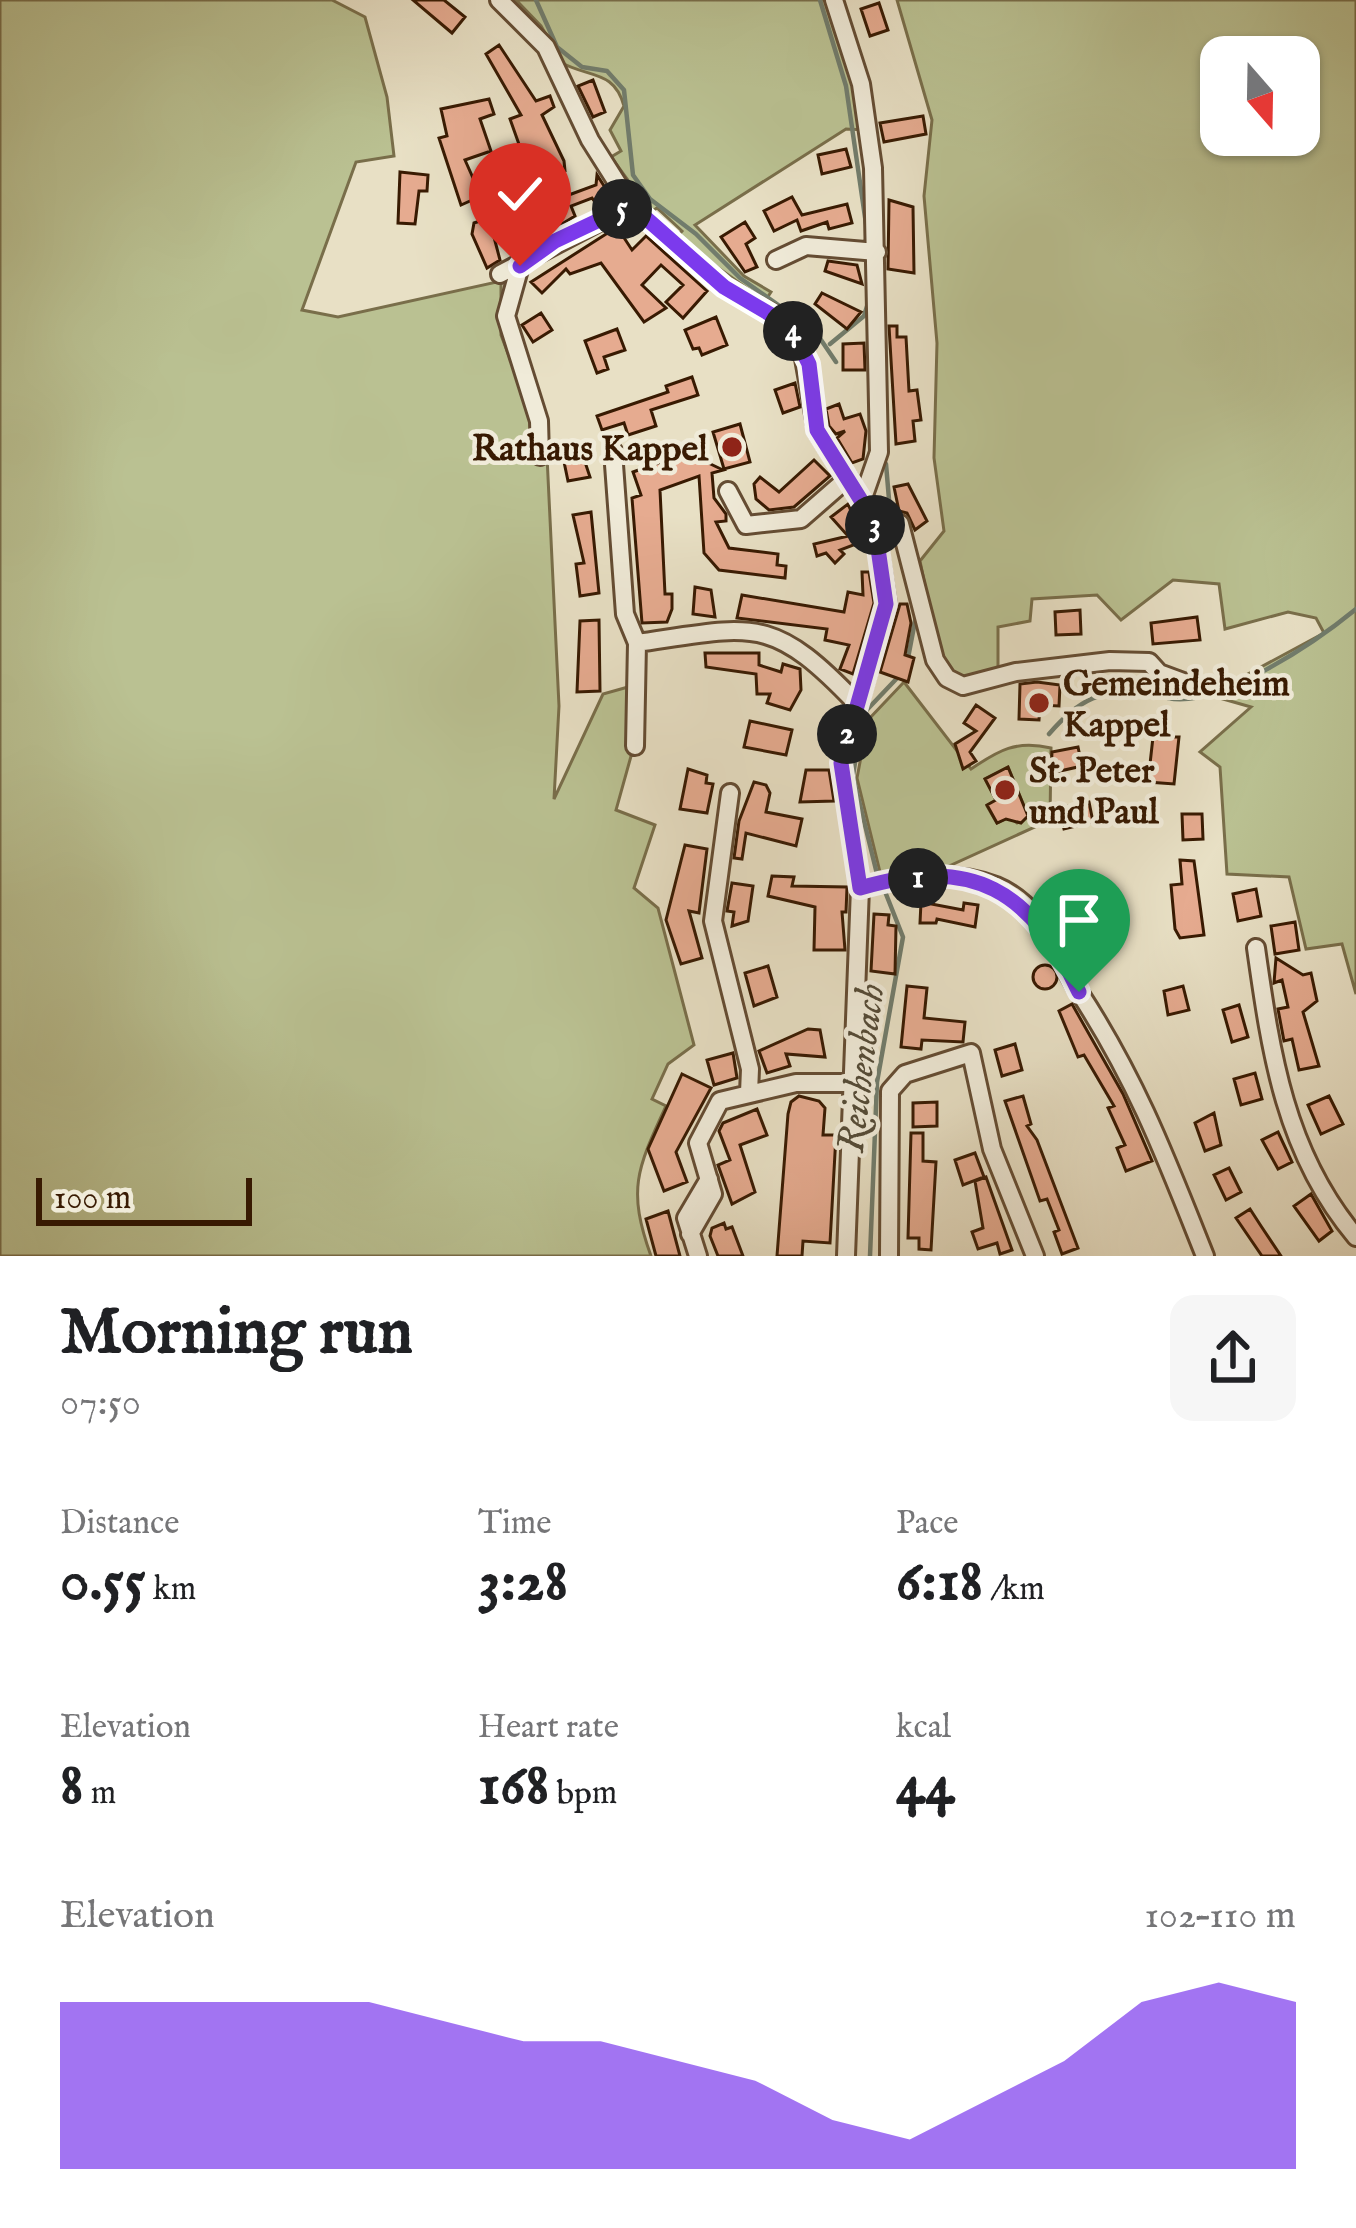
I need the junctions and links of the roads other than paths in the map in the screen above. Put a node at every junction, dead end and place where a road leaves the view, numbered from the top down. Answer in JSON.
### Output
{"nodes":[{"id":1,"x":499,"y":0,"type":"edge"},
{"id":2,"x":834,"y":0,"type":"edge"},
{"id":3,"x":631,"y":205,"type":"junction"},
{"id":4,"x":877,"y":252,"type":"junction"},
{"id":5,"x":776,"y":260,"type":"dead end"},
{"id":6,"x":520,"y":266,"type":"junction"},
{"id":7,"x":500,"y":274,"type":"dead end"},
{"id":8,"x":613,"y":451,"type":"dead end"},
{"id":9,"x":540,"y":456,"type":"dead end"},
{"id":10,"x":848,"y":478,"type":"junction"},
{"id":11,"x":728,"y":491,"type":"dead end"},
{"id":12,"x":863,"y":498,"type":"junction"},
{"id":13,"x":883,"y":523,"type":"junction"},
{"id":14,"x":637,"y":643,"type":"junction"},
{"id":15,"x":1186,"y":682,"type":"dead end"},
{"id":16,"x":856,"y":703,"type":"junction"},
{"id":17,"x":635,"y":746,"type":"dead end"},
{"id":18,"x":730,"y":793,"type":"dead end"},
{"id":19,"x":873,"y":884,"type":"junction"},
{"id":20,"x":1256,"y":949,"type":"dead end"},
{"id":21,"x":853,"y":1083,"type":"junction"},
{"id":22,"x":749,"y":1093,"type":"junction"},
{"id":23,"x":1356,"y":1238,"type":"edge"},
{"id":24,"x":698,"y":1256,"type":"edge"},
{"id":25,"x":846,"y":1256,"type":"edge"},
{"id":26,"x":889,"y":1256,"type":"edge"},
{"id":27,"x":1035,"y":1256,"type":"edge"},
{"id":28,"x":1205,"y":1256,"type":"edge"}],
"edges":[{"from":1,"to":3,"type":"street"},
{"from":2,"to":4,"type":"street"},
{"from":3,"to":6,"type":"street"},
{"from":3,"to":10,"type":"street"},
{"from":4,"to":5,"type":"street"},
{"from":4,"to":12,"type":"street"},
{"from":6,"to":7,"type":"street"},
{"from":6,"to":9,"type":"street"},
{"from":8,"to":14,"type":"street"},
{"from":10,"to":11,"type":"street"},
{"from":10,"to":12,"type":"street"},
{"from":12,"to":13,"type":"street"},
{"from":13,"to":15,"type":"street"},
{"from":13,"to":16,"type":"street"},
{"from":14,"to":16,"type":"street"},
{"from":14,"to":17,"type":"street"},
{"from":16,"to":19,"type":"street"},
{"from":18,"to":22,"type":"street"},
{"from":19,"to":21,"type":"street"},
{"from":19,"to":28,"type":"street"},
{"from":20,"to":23,"type":"street"},
{"from":21,"to":22,"type":"street"},
{"from":21,"to":25,"type":"street"},
{"from":22,"to":24,"type":"street"},
{"from":26,"to":27,"type":"street"}]}
